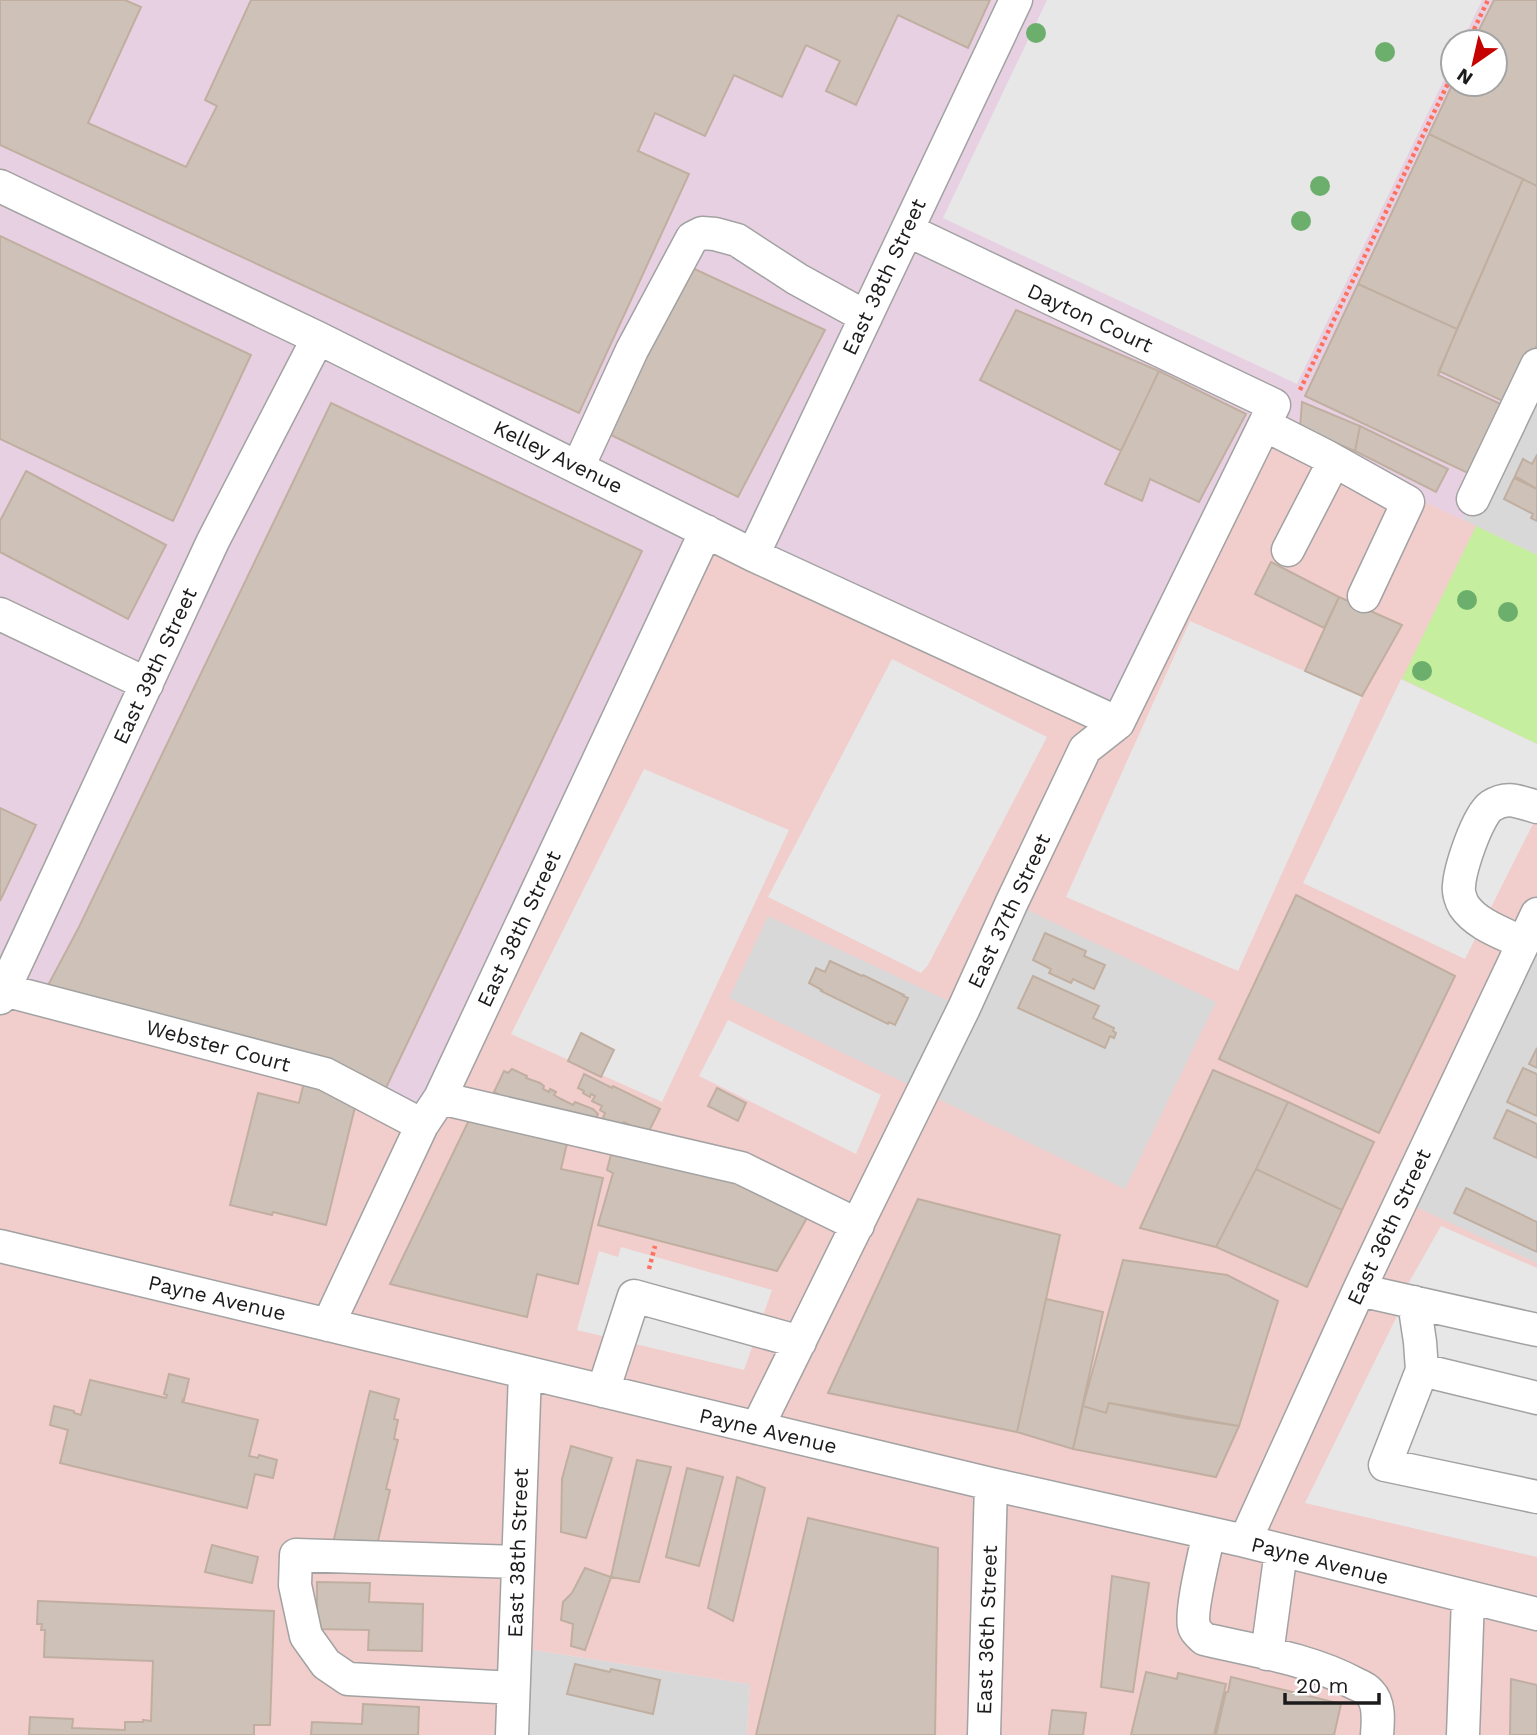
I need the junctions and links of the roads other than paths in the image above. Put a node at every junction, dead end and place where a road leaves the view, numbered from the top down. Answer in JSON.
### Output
{"nodes":[{"id":1,"x":1016,"y":0,"type":"edge"},
{"id":2,"x":0,"y":186,"type":"edge"},
{"id":3,"x":906,"y":230,"type":"junction"},
{"id":4,"x":866,"y":317,"type":"junction"},
{"id":5,"x":318,"y":338,"type":"junction"},
{"id":6,"x":1537,"y":365,"type":"edge"},
{"id":7,"x":1280,"y":407,"type":"junction"},
{"id":8,"x":1334,"y":461,"type":"junction"},
{"id":9,"x":578,"y":467,"type":"junction"},
{"id":10,"x":1473,"y":499,"type":"dead end"},
{"id":11,"x":706,"y":531,"type":"junction"},
{"id":12,"x":1288,"y":551,"type":"dead end"},
{"id":13,"x":754,"y":555,"type":"junction"},
{"id":14,"x":1364,"y":596,"type":"dead end"},
{"id":15,"x":0,"y":614,"type":"edge"},
{"id":16,"x":147,"y":684,"type":"junction"},
{"id":17,"x":1118,"y":723,"type":"junction"},
{"id":18,"x":1537,"y":807,"type":"edge"},
{"id":19,"x":1537,"y":914,"type":"edge"},
{"id":20,"x":1523,"y":943,"type":"junction"},
{"id":21,"x":2,"y":994,"type":"edge"},
{"id":22,"x":440,"y":1098,"type":"junction"},
{"id":23,"x":422,"y":1125,"type":"junction"},
{"id":24,"x":858,"y":1225,"type":"junction"},
{"id":25,"x":0,"y":1246,"type":"edge"},
{"id":26,"x":1359,"y":1290,"type":"junction"},
{"id":27,"x":1413,"y":1302,"type":"junction"},
{"id":28,"x":328,"y":1325,"type":"junction"},
{"id":29,"x":1537,"y":1331,"type":"edge"},
{"id":30,"x":800,"y":1342,"type":"junction"},
{"id":31,"x":1422,"y":1370,"type":"junction"},
{"id":32,"x":525,"y":1372,"type":"junction"},
{"id":33,"x":603,"y":1391,"type":"junction"},
{"id":34,"x":1537,"y":1398,"type":"edge"},
{"id":35,"x":757,"y":1428,"type":"junction"},
{"id":36,"x":991,"y":1484,"type":"junction"},
{"id":37,"x":1537,"y":1497,"type":"edge"},
{"id":38,"x":1209,"y":1533,"type":"junction"},
{"id":39,"x":1245,"y":1541,"type":"junction"},
{"id":40,"x":1282,"y":1551,"type":"junction"},
{"id":41,"x":518,"y":1562,"type":"junction"},
{"id":42,"x":1468,"y":1598,"type":"junction"},
{"id":43,"x":1537,"y":1614,"type":"edge"},
{"id":44,"x":1266,"y":1654,"type":"junction"},
{"id":45,"x":513,"y":1688,"type":"junction"},
{"id":46,"x":512,"y":1735,"type":"edge"},
{"id":47,"x":984,"y":1735,"type":"edge"},
{"id":48,"x":1377,"y":1735,"type":"edge"},
{"id":49,"x":1463,"y":1735,"type":"edge"}],
"edges":[{"from":1,"to":3,"type":"street","name":"East 38th Street"},
{"from":2,"to":5,"type":"street","name":"Kelley Avenue"},
{"from":3,"to":4,"type":"street","name":"East 38th Street"},
{"from":3,"to":7,"type":"street","name":"Dayton Court"},
{"from":4,"to":9,"type":"street"},
{"from":4,"to":13,"type":"street","name":"East 38th Street"},
{"from":5,"to":9,"type":"street","name":"Kelley Avenue"},
{"from":5,"to":16,"type":"street","name":"East 39th Street"},
{"from":6,"to":10,"type":"street"},
{"from":7,"to":8,"type":"street","name":"Dayton Court"},
{"from":7,"to":17,"type":"street","name":"East 37th Street"},
{"from":8,"to":12,"type":"street"},
{"from":8,"to":14,"type":"street","name":"Dayton Court"},
{"from":9,"to":11,"type":"street","name":"Kelley Avenue"},
{"from":11,"to":13,"type":"street","name":"Kelley Avenue"},
{"from":11,"to":22,"type":"street","name":"East 38th Street"},
{"from":13,"to":17,"type":"street","name":"Kelley Avenue"},
{"from":15,"to":16,"type":"street"},
{"from":16,"to":21,"type":"street","name":"East 39th Street"},
{"from":17,"to":24,"type":"street","name":"East 37th Street"},
{"from":18,"to":20,"type":"street"},
{"from":19,"to":20,"type":"street","name":"East 36th Street"},
{"from":20,"to":26,"type":"street","name":"East 36th Street"},
{"from":21,"to":23,"type":"street","name":"Webster Court"},
{"from":22,"to":23,"type":"street","name":"East 38th Street"},
{"from":22,"to":24,"type":"street"},
{"from":23,"to":28,"type":"street","name":"East 38th Street"},
{"from":24,"to":30,"type":"street","name":"East 37th Street"},
{"from":25,"to":28,"type":"street","name":"Payne Avenue"},
{"from":26,"to":27,"type":"street"},
{"from":26,"to":39,"type":"street","name":"East 36th Street"},
{"from":27,"to":29,"type":"street"},
{"from":27,"to":31,"type":"street"},
{"from":28,"to":32,"type":"street","name":"Payne Avenue"},
{"from":30,"to":33,"type":"street"},
{"from":30,"to":35,"type":"street","name":"East 37th Street"},
{"from":31,"to":34,"type":"street"},
{"from":31,"to":37,"type":"street"},
{"from":32,"to":33,"type":"street","name":"Payne Avenue"},
{"from":32,"to":41,"type":"street","name":"East 38th Street"},
{"from":33,"to":35,"type":"street","name":"Payne Avenue"},
{"from":35,"to":36,"type":"street","name":"Payne Avenue"},
{"from":36,"to":38,"type":"street","name":"Payne Avenue"},
{"from":36,"to":47,"type":"street","name":"East 36th Street"},
{"from":38,"to":39,"type":"street","name":"Payne Avenue"},
{"from":38,"to":44,"type":"street"},
{"from":39,"to":40,"type":"street","name":"Payne Avenue"},
{"from":40,"to":42,"type":"street","name":"Payne Avenue"},
{"from":40,"to":44,"type":"street"},
{"from":41,"to":45,"type":"street","name":"East 38th Street"},
{"from":41,"to":45,"type":"street"},
{"from":42,"to":43,"type":"street","name":"Payne Avenue"},
{"from":42,"to":49,"type":"street"},
{"from":44,"to":48,"type":"street"},
{"from":45,"to":46,"type":"street","name":"East 38th Street"}]}
